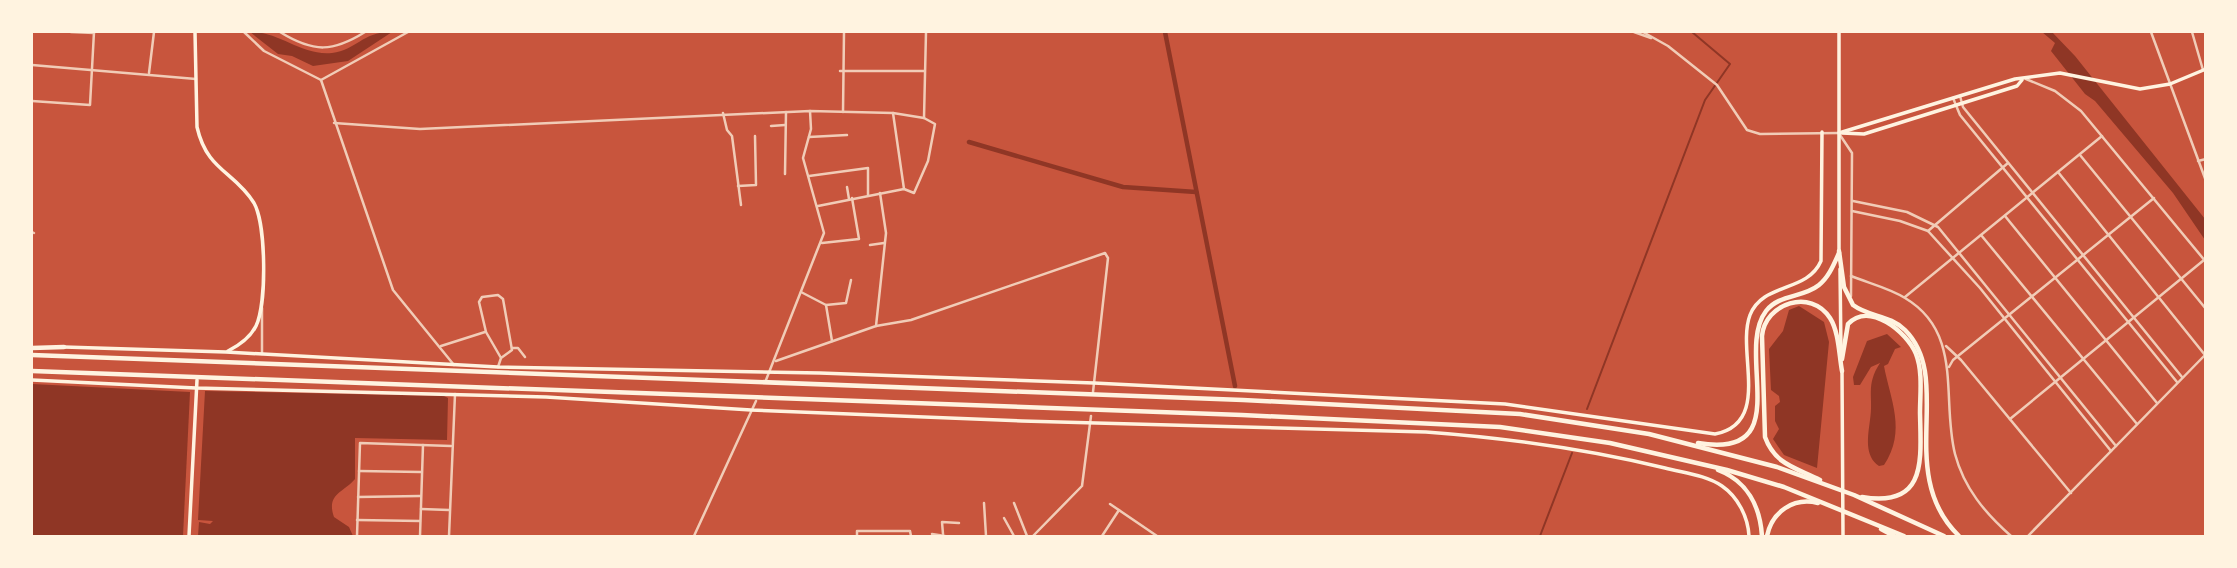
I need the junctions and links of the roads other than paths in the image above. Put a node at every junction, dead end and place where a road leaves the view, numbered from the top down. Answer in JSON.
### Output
{"nodes":[{"id":1,"x":71,"y":32,"type":"edge"},
{"id":2,"x":94,"y":32,"type":"edge"},
{"id":3,"x":154,"y":32,"type":"edge"},
{"id":4,"x":195,"y":32,"type":"edge"},
{"id":5,"x":244,"y":32,"type":"edge"},
{"id":6,"x":280,"y":32,"type":"edge"},
{"id":7,"x":365,"y":32,"type":"edge"},
{"id":8,"x":408,"y":32,"type":"edge"},
{"id":9,"x":844,"y":32,"type":"edge"},
{"id":10,"x":926,"y":32,"type":"edge"},
{"id":11,"x":1634,"y":32,"type":"edge"},
{"id":12,"x":1643,"y":32,"type":"edge"},
{"id":13,"x":1839,"y":32,"type":"edge"},
{"id":14,"x":2151,"y":32,"type":"edge"},
{"id":15,"x":2192,"y":32,"type":"edge"},
{"id":16,"x":1660,"y":41,"type":"junction"},
{"id":17,"x":32,"y":65,"type":"edge"},
{"id":18,"x":2204,"y":69,"type":"edge"},
{"id":19,"x":91,"y":70,"type":"junction"},
{"id":20,"x":842,"y":71,"type":"junction"},
{"id":21,"x":925,"y":71,"type":"junction"},
{"id":22,"x":149,"y":75,"type":"junction"},
{"id":23,"x":196,"y":79,"type":"junction"},
{"id":24,"x":321,"y":80,"type":"junction"},
{"id":25,"x":2024,"y":80,"type":"junction"},
{"id":26,"x":2170,"y":84,"type":"junction"},
{"id":27,"x":1960,"y":96,"type":"junction"},
{"id":28,"x":1953,"y":98,"type":"junction"},
{"id":29,"x":32,"y":101,"type":"edge"},
{"id":30,"x":1962,"y":103,"type":"junction"},
{"id":31,"x":1955,"y":105,"type":"junction"},
{"id":32,"x":786,"y":111,"type":"junction"},
{"id":33,"x":810,"y":111,"type":"junction"},
{"id":34,"x":843,"y":112,"type":"junction"},
{"id":35,"x":723,"y":113,"type":"junction"},
{"id":36,"x":892,"y":113,"type":"junction"},
{"id":37,"x":924,"y":118,"type":"junction"},
{"id":38,"x":334,"y":123,"type":"junction"},
{"id":39,"x":786,"y":125,"type":"junction"},
{"id":40,"x":771,"y":126,"type":"dead end"},
{"id":41,"x":1822,"y":132,"type":"junction"},
{"id":42,"x":1839,"y":133,"type":"junction"},
{"id":43,"x":846,"y":135,"type":"dead end"},
{"id":44,"x":755,"y":136,"type":"dead end"},
{"id":45,"x":2102,"y":136,"type":"junction"},
{"id":46,"x":808,"y":137,"type":"junction"},
{"id":47,"x":2080,"y":155,"type":"junction"},
{"id":48,"x":2206,"y":159,"type":"edge"},
{"id":49,"x":2198,"y":161,"type":"junction"},
{"id":50,"x":2009,"y":162,"type":"junction"},
{"id":51,"x":2003,"y":168,"type":"junction"},
{"id":52,"x":2058,"y":172,"type":"junction"},
{"id":53,"x":785,"y":174,"type":"dead end"},
{"id":54,"x":809,"y":176,"type":"junction"},
{"id":55,"x":2206,"y":181,"type":"edge"},
{"id":56,"x":738,"y":186,"type":"junction"},
{"id":57,"x":847,"y":187,"type":"dead end"},
{"id":58,"x":904,"y":189,"type":"junction"},
{"id":59,"x":2034,"y":192,"type":"junction"},
{"id":60,"x":880,"y":193,"type":"junction"},
{"id":61,"x":868,"y":195,"type":"junction"},
{"id":62,"x":2027,"y":197,"type":"junction"},
{"id":63,"x":850,"y":198,"type":"junction"},
{"id":64,"x":2154,"y":198,"type":"junction"},
{"id":65,"x":1853,"y":201,"type":"junction"},
{"id":66,"x":741,"y":205,"type":"dead end"},
{"id":67,"x":818,"y":206,"type":"junction"},
{"id":68,"x":1852,"y":211,"type":"junction"},
{"id":69,"x":1902,"y":211,"type":"junction"},
{"id":70,"x":2005,"y":216,"type":"junction"},
{"id":71,"x":2130,"y":217,"type":"junction"},
{"id":72,"x":1900,"y":220,"type":"junction"},
{"id":73,"x":1934,"y":224,"type":"junction"},
{"id":74,"x":1928,"y":231,"type":"junction"},
{"id":75,"x":1981,"y":235,"type":"junction"},
{"id":76,"x":2107,"y":235,"type":"junction"},
{"id":77,"x":822,"y":243,"type":"junction"},
{"id":78,"x":886,"y":243,"type":"junction"},
{"id":79,"x":870,"y":245,"type":"dead end"},
{"id":80,"x":1839,"y":252,"type":"junction"},
{"id":81,"x":1960,"y":253,"type":"junction"},
{"id":82,"x":2084,"y":255,"type":"junction"},
{"id":83,"x":1954,"y":257,"type":"junction"},
{"id":84,"x":2078,"y":260,"type":"junction"},
{"id":85,"x":2205,"y":261,"type":"edge"},
{"id":86,"x":1851,"y":276,"type":"junction"},
{"id":87,"x":2055,"y":279,"type":"junction"},
{"id":88,"x":2181,"y":279,"type":"junction"},
{"id":89,"x":851,"y":280,"type":"dead end"},
{"id":90,"x":1985,"y":285,"type":"junction"},
{"id":91,"x":1980,"y":288,"type":"junction"},
{"id":92,"x":801,"y":292,"type":"junction"},
{"id":93,"x":262,"y":294,"type":"junction"},
{"id":94,"x":1905,"y":298,"type":"junction"},
{"id":95,"x":2032,"y":298,"type":"junction"},
{"id":96,"x":2158,"y":298,"type":"junction"},
{"id":97,"x":826,"y":305,"type":"junction"},
{"id":98,"x":1857,"y":308,"type":"junction"},
{"id":99,"x":2206,"y":309,"type":"edge"},
{"id":100,"x":2011,"y":315,"type":"junction"},
{"id":101,"x":2134,"y":316,"type":"junction"},
{"id":102,"x":2005,"y":320,"type":"junction"},
{"id":103,"x":2129,"y":321,"type":"junction"},
{"id":104,"x":876,"y":326,"type":"junction"},
{"id":105,"x":486,"y":332,"type":"junction"},
{"id":106,"x":2105,"y":340,"type":"junction"},
{"id":107,"x":832,"y":341,"type":"junction"},
{"id":108,"x":1944,"y":344,"type":"junction"},
{"id":109,"x":441,"y":346,"type":"junction"},
{"id":110,"x":2035,"y":346,"type":"junction"},
{"id":111,"x":64,"y":347,"type":"joint"},
{"id":112,"x":32,"y":348,"type":"edge"},
{"id":113,"x":512,"y":348,"type":"junction"},
{"id":114,"x":2031,"y":350,"type":"junction"},
{"id":115,"x":198,"y":351,"type":"junction"},
{"id":116,"x":226,"y":352,"type":"junction"},
{"id":117,"x":262,"y":354,"type":"junction"},
{"id":118,"x":32,"y":355,"type":"edge"},
{"id":119,"x":2205,"y":355,"type":"edge"},
{"id":120,"x":1958,"y":356,"type":"junction"},
{"id":121,"x":526,"y":357,"type":"dead end"},
{"id":122,"x":501,"y":358,"type":"junction"},
{"id":123,"x":197,"y":359,"type":"dead end"},
{"id":124,"x":2082,"y":359,"type":"junction"},
{"id":125,"x":1842,"y":360,"type":"junction"},
{"id":126,"x":776,"y":361,"type":"junction"},
{"id":127,"x":454,"y":366,"type":"junction"},
{"id":128,"x":498,"y":367,"type":"junction"},
{"id":129,"x":1949,"y":370,"type":"junction"},
{"id":130,"x":32,"y":371,"type":"edge"},
{"id":131,"x":1842,"y":371,"type":"junction"},
{"id":132,"x":769,"y":373,"type":"junction"},
{"id":133,"x":2182,"y":377,"type":"junction"},
{"id":134,"x":2060,"y":378,"type":"junction"},
{"id":135,"x":32,"y":380,"type":"edge"},
{"id":136,"x":197,"y":380,"type":"dead end"},
{"id":137,"x":766,"y":380,"type":"dead end"},
{"id":138,"x":2055,"y":382,"type":"junction"},
{"id":139,"x":2177,"y":382,"type":"junction"},
{"id":140,"x":1094,"y":383,"type":"junction"},
{"id":141,"x":196,"y":388,"type":"junction"},
{"id":142,"x":1093,"y":392,"type":"dead end"},
{"id":143,"x":454,"y":394,"type":"junction"},
{"id":144,"x":756,"y":401,"type":"dead end"},
{"id":145,"x":2157,"y":403,"type":"junction"},
{"id":146,"x":751,"y":410,"type":"junction"},
{"id":147,"x":2088,"y":412,"type":"junction"},
{"id":148,"x":1091,"y":416,"type":"dead end"},
{"id":149,"x":2083,"y":416,"type":"junction"},
{"id":150,"x":2010,"y":419,"type":"junction"},
{"id":151,"x":1090,"y":423,"type":"junction"},
{"id":152,"x":2137,"y":425,"type":"junction"},
{"id":153,"x":1649,"y":434,"type":"junction"},
{"id":154,"x":423,"y":445,"type":"junction"},
{"id":155,"x":1622,"y":445,"type":"junction"},
{"id":156,"x":451,"y":446,"type":"junction"},
{"id":157,"x":2116,"y":446,"type":"junction"},
{"id":158,"x":2111,"y":450,"type":"junction"},
{"id":159,"x":359,"y":471,"type":"junction"},
{"id":160,"x":421,"y":472,"type":"junction"},
{"id":161,"x":1836,"y":488,"type":"junction"},
{"id":162,"x":2071,"y":493,"type":"junction"},
{"id":163,"x":1854,"y":495,"type":"junction"},
{"id":164,"x":358,"y":496,"type":"junction"},
{"id":165,"x":421,"y":496,"type":"junction"},
{"id":166,"x":984,"y":503,"type":"dead end"},
{"id":167,"x":1014,"y":503,"type":"dead end"},
{"id":168,"x":1110,"y":504,"type":"dead end"},
{"id":169,"x":421,"y":509,"type":"junction"},
{"id":170,"x":449,"y":510,"type":"junction"},
{"id":171,"x":1119,"y":510,"type":"junction"},
{"id":172,"x":1850,"y":513,"type":"junction"},
{"id":173,"x":1004,"y":517,"type":"dead end"},
{"id":174,"x":1862,"y":518,"type":"junction"},
{"id":175,"x":357,"y":520,"type":"junction"},
{"id":176,"x":420,"y":522,"type":"junction"},
{"id":177,"x":959,"y":523,"type":"dead end"},
{"id":178,"x":885,"y":531,"type":"junction"},
{"id":179,"x":932,"y":534,"type":"dead end"},
{"id":180,"x":944,"y":535,"type":"edge"},
{"id":181,"x":189,"y":537,"type":"edge"},
{"id":182,"x":357,"y":537,"type":"edge"},
{"id":183,"x":420,"y":537,"type":"edge"},
{"id":184,"x":449,"y":537,"type":"edge"},
{"id":185,"x":694,"y":537,"type":"edge"},
{"id":186,"x":857,"y":537,"type":"edge"},
{"id":187,"x":885,"y":537,"type":"edge"},
{"id":188,"x":911,"y":537,"type":"edge"},
{"id":189,"x":986,"y":537,"type":"edge"},
{"id":190,"x":1014,"y":537,"type":"edge"},
{"id":191,"x":1027,"y":537,"type":"edge"},
{"id":192,"x":1033,"y":537,"type":"edge"},
{"id":193,"x":1102,"y":537,"type":"edge"},
{"id":194,"x":1157,"y":537,"type":"edge"},
{"id":195,"x":1749,"y":537,"type":"edge"},
{"id":196,"x":1762,"y":537,"type":"edge"},
{"id":197,"x":1768,"y":537,"type":"edge"},
{"id":198,"x":1843,"y":537,"type":"edge"},
{"id":199,"x":1894,"y":537,"type":"edge"},
{"id":200,"x":1903,"y":537,"type":"edge"},
{"id":201,"x":1944,"y":537,"type":"edge"},
{"id":202,"x":1959,"y":537,"type":"edge"},
{"id":203,"x":2011,"y":537,"type":"edge"},
{"id":204,"x":2028,"y":537,"type":"edge"}],
"edges":[{"from":1,"to":2,"type":"street"},
{"from":2,"to":19,"type":"street"},
{"from":3,"to":22,"type":"street"},
{"from":4,"to":23,"type":"main road"},
{"from":5,"to":24,"type":"street"},
{"from":6,"to":7,"type":"street"},
{"from":8,"to":24,"type":"street"},
{"from":9,"to":20,"type":"street"},
{"from":10,"to":21,"type":"street"},
{"from":11,"to":16,"type":"street"},
{"from":12,"to":16,"type":"street"},
{"from":13,"to":42,"type":"main road"},
{"from":14,"to":26,"type":"street"},
{"from":15,"to":18,"type":"street"},
{"from":16,"to":41,"type":"street"},
{"from":17,"to":19,"type":"street"},
{"from":18,"to":26,"type":"main road"},
{"from":19,"to":22,"type":"street"},
{"from":19,"to":29,"type":"street"},
{"from":20,"to":21,"type":"street"},
{"from":20,"to":34,"type":"street"},
{"from":21,"to":37,"type":"street"},
{"from":22,"to":23,"type":"street"},
{"from":23,"to":93,"type":"main road"},
{"from":24,"to":38,"type":"street"},
{"from":25,"to":26,"type":"main road"},
{"from":25,"to":27,"type":"main road"},
{"from":25,"to":30,"type":"main road"},
{"from":25,"to":45,"type":"street"},
{"from":26,"to":49,"type":"street"},
{"from":27,"to":28,"type":"main road"},
{"from":27,"to":30,"type":"street"},
{"from":28,"to":31,"type":"street"},
{"from":28,"to":42,"type":"main road"},
{"from":30,"to":31,"type":"main road"},
{"from":30,"to":50,"type":"street"},
{"from":31,"to":42,"type":"main road"},
{"from":31,"to":51,"type":"street"},
{"from":32,"to":33,"type":"street"},
{"from":32,"to":35,"type":"street"},
{"from":32,"to":39,"type":"street"},
{"from":33,"to":34,"type":"street"},
{"from":33,"to":46,"type":"street"},
{"from":34,"to":36,"type":"street"},
{"from":35,"to":38,"type":"street"},
{"from":35,"to":56,"type":"street"},
{"from":36,"to":37,"type":"street"},
{"from":36,"to":58,"type":"street"},
{"from":37,"to":58,"type":"street"},
{"from":38,"to":109,"type":"street"},
{"from":39,"to":40,"type":"street"},
{"from":39,"to":53,"type":"street"},
{"from":41,"to":42,"type":"street"},
{"from":41,"to":140,"type":"main road"},
{"from":42,"to":65,"type":"street"},
{"from":42,"to":80,"type":"main road"},
{"from":43,"to":46,"type":"street"},
{"from":44,"to":56,"type":"street"},
{"from":45,"to":47,"type":"street"},
{"from":45,"to":64,"type":"street"},
{"from":46,"to":54,"type":"street"},
{"from":47,"to":52,"type":"street"},
{"from":47,"to":71,"type":"street"},
{"from":48,"to":49,"type":"street"},
{"from":49,"to":55,"type":"street"},
{"from":50,"to":51,"type":"street"},
{"from":50,"to":59,"type":"street"},
{"from":51,"to":62,"type":"street"},
{"from":51,"to":73,"type":"street"},
{"from":52,"to":59,"type":"street"},
{"from":52,"to":76,"type":"street"},
{"from":54,"to":61,"type":"street"},
{"from":54,"to":67,"type":"street"},
{"from":56,"to":66,"type":"street"},
{"from":57,"to":63,"type":"street"},
{"from":58,"to":60,"type":"street"},
{"from":59,"to":62,"type":"street"},
{"from":59,"to":82,"type":"street"},
{"from":60,"to":61,"type":"street"},
{"from":60,"to":78,"type":"street"},
{"from":61,"to":63,"type":"street"},
{"from":62,"to":70,"type":"street"},
{"from":62,"to":84,"type":"street"},
{"from":63,"to":67,"type":"street"},
{"from":63,"to":77,"type":"street"},
{"from":64,"to":71,"type":"street"},
{"from":64,"to":85,"type":"street"},
{"from":65,"to":68,"type":"street"},
{"from":65,"to":69,"type":"street"},
{"from":67,"to":77,"type":"street"},
{"from":68,"to":72,"type":"street"},
{"from":68,"to":86,"type":"street"},
{"from":69,"to":72,"type":"street"},
{"from":69,"to":73,"type":"street"},
{"from":70,"to":75,"type":"street"},
{"from":70,"to":87,"type":"street"},
{"from":71,"to":76,"type":"street"},
{"from":71,"to":88,"type":"street"},
{"from":72,"to":74,"type":"street"},
{"from":73,"to":74,"type":"street"},
{"from":73,"to":81,"type":"street"},
{"from":74,"to":83,"type":"street"},
{"from":75,"to":81,"type":"street"},
{"from":75,"to":95,"type":"street"},
{"from":76,"to":82,"type":"street"},
{"from":76,"to":96,"type":"street"},
{"from":77,"to":92,"type":"street"},
{"from":78,"to":79,"type":"street"},
{"from":78,"to":104,"type":"street"},
{"from":80,"to":98,"type":"highway"},
{"from":80,"to":125,"type":"main road"},
{"from":80,"to":153,"type":"highway"},
{"from":81,"to":83,"type":"street"},
{"from":81,"to":90,"type":"street"},
{"from":82,"to":84,"type":"street"},
{"from":82,"to":101,"type":"street"},
{"from":83,"to":91,"type":"street"},
{"from":83,"to":94,"type":"street"},
{"from":84,"to":87,"type":"street"},
{"from":84,"to":103,"type":"street"},
{"from":85,"to":88,"type":"street"},
{"from":86,"to":94,"type":"street"},
{"from":86,"to":98,"type":"street"},
{"from":87,"to":95,"type":"street"},
{"from":87,"to":106,"type":"street"},
{"from":88,"to":96,"type":"street"},
{"from":88,"to":99,"type":"street"},
{"from":89,"to":97,"type":"street"},
{"from":90,"to":91,"type":"street"},
{"from":90,"to":100,"type":"street"},
{"from":91,"to":102,"type":"street"},
{"from":92,"to":97,"type":"street"},
{"from":92,"to":126,"type":"street"},
{"from":93,"to":116,"type":"main road"},
{"from":93,"to":117,"type":"street"},
{"from":94,"to":108,"type":"street"},
{"from":95,"to":100,"type":"street"},
{"from":95,"to":124,"type":"street"},
{"from":96,"to":101,"type":"street"},
{"from":96,"to":119,"type":"street"},
{"from":97,"to":107,"type":"street"},
{"from":98,"to":202,"type":"highway"},
{"from":100,"to":102,"type":"street"},
{"from":100,"to":110,"type":"street"},
{"from":101,"to":103,"type":"street"},
{"from":101,"to":133,"type":"street"},
{"from":102,"to":114,"type":"street"},
{"from":102,"to":120,"type":"street"},
{"from":103,"to":106,"type":"street"},
{"from":103,"to":139,"type":"street"},
{"from":104,"to":107,"type":"street"},
{"from":104,"to":140,"type":"street"},
{"from":105,"to":109,"type":"street"},
{"from":105,"to":113,"type":"street"},
{"from":105,"to":122,"type":"street"},
{"from":106,"to":124,"type":"street"},
{"from":106,"to":145,"type":"street"},
{"from":107,"to":126,"type":"street"},
{"from":108,"to":120,"type":"street"},
{"from":108,"to":129,"type":"street"},
{"from":109,"to":127,"type":"street"},
{"from":110,"to":114,"type":"street"},
{"from":110,"to":134,"type":"street"},
{"from":111,"to":112,"type":"highway"},
{"from":111,"to":115,"type":"main road"},
{"from":113,"to":121,"type":"street"},
{"from":113,"to":122,"type":"street"},
{"from":114,"to":138,"type":"street"},
{"from":115,"to":116,"type":"main road"},
{"from":115,"to":123,"type":"main road"},
{"from":116,"to":117,"type":"main road"},
{"from":117,"to":127,"type":"main road"},
{"from":118,"to":153,"type":"highway"},
{"from":119,"to":133,"type":"street"},
{"from":120,"to":129,"type":"street"},
{"from":120,"to":150,"type":"street"},
{"from":122,"to":128,"type":"street"},
{"from":124,"to":134,"type":"street"},
{"from":124,"to":152,"type":"street"},
{"from":125,"to":131,"type":"main road"},
{"from":125,"to":163,"type":"highway"},
{"from":126,"to":132,"type":"street"},
{"from":127,"to":128,"type":"main road"},
{"from":128,"to":132,"type":"main road"},
{"from":129,"to":203,"type":"street"},
{"from":130,"to":155,"type":"highway"},
{"from":131,"to":161,"type":"highway"},
{"from":131,"to":198,"type":"main road"},
{"from":132,"to":137,"type":"street"},
{"from":132,"to":140,"type":"main road"},
{"from":133,"to":139,"type":"street"},
{"from":134,"to":138,"type":"street"},
{"from":134,"to":147,"type":"street"},
{"from":135,"to":141,"type":"main road"},
{"from":136,"to":141,"type":"main road"},
{"from":138,"to":149,"type":"street"},
{"from":138,"to":150,"type":"street"},
{"from":139,"to":145,"type":"street"},
{"from":140,"to":142,"type":"street"},
{"from":141,"to":143,"type":"main road"},
{"from":141,"to":181,"type":"main road"},
{"from":143,"to":146,"type":"main road"},
{"from":143,"to":156,"type":"street"},
{"from":144,"to":146,"type":"street"},
{"from":145,"to":152,"type":"street"},
{"from":146,"to":151,"type":"main road"},
{"from":146,"to":185,"type":"street"},
{"from":147,"to":149,"type":"street"},
{"from":147,"to":157,"type":"street"},
{"from":148,"to":151,"type":"street"},
{"from":149,"to":158,"type":"street"},
{"from":150,"to":162,"type":"street"},
{"from":151,"to":192,"type":"street"},
{"from":151,"to":195,"type":"main road"},
{"from":152,"to":157,"type":"street"},
{"from":153,"to":161,"type":"highway"},
{"from":154,"to":156,"type":"street"},
{"from":154,"to":159,"type":"street"},
{"from":154,"to":160,"type":"street"},
{"from":155,"to":172,"type":"highway"},
{"from":155,"to":196,"type":"highway"},
{"from":156,"to":170,"type":"street"},
{"from":157,"to":158,"type":"street"},
{"from":158,"to":162,"type":"street"},
{"from":159,"to":160,"type":"street"},
{"from":159,"to":164,"type":"street"},
{"from":160,"to":165,"type":"street"},
{"from":161,"to":163,"type":"highway"},
{"from":162,"to":204,"type":"street"},
{"from":163,"to":201,"type":"highway"},
{"from":164,"to":165,"type":"street"},
{"from":164,"to":175,"type":"street"},
{"from":165,"to":169,"type":"street"},
{"from":166,"to":189,"type":"street"},
{"from":167,"to":191,"type":"street"},
{"from":168,"to":171,"type":"street"},
{"from":169,"to":170,"type":"street"},
{"from":169,"to":176,"type":"street"},
{"from":170,"to":184,"type":"street"},
{"from":171,"to":193,"type":"street"},
{"from":171,"to":194,"type":"street"},
{"from":172,"to":174,"type":"highway"},
{"from":172,"to":197,"type":"highway"},
{"from":173,"to":190,"type":"street"},
{"from":174,"to":199,"type":"highway"},
{"from":174,"to":200,"type":"highway"},
{"from":175,"to":176,"type":"street"},
{"from":175,"to":182,"type":"street"},
{"from":176,"to":183,"type":"street"},
{"from":177,"to":180,"type":"street"},
{"from":178,"to":186,"type":"street"},
{"from":178,"to":187,"type":"street"},
{"from":178,"to":188,"type":"street"},
{"from":179,"to":180,"type":"street"}]}
